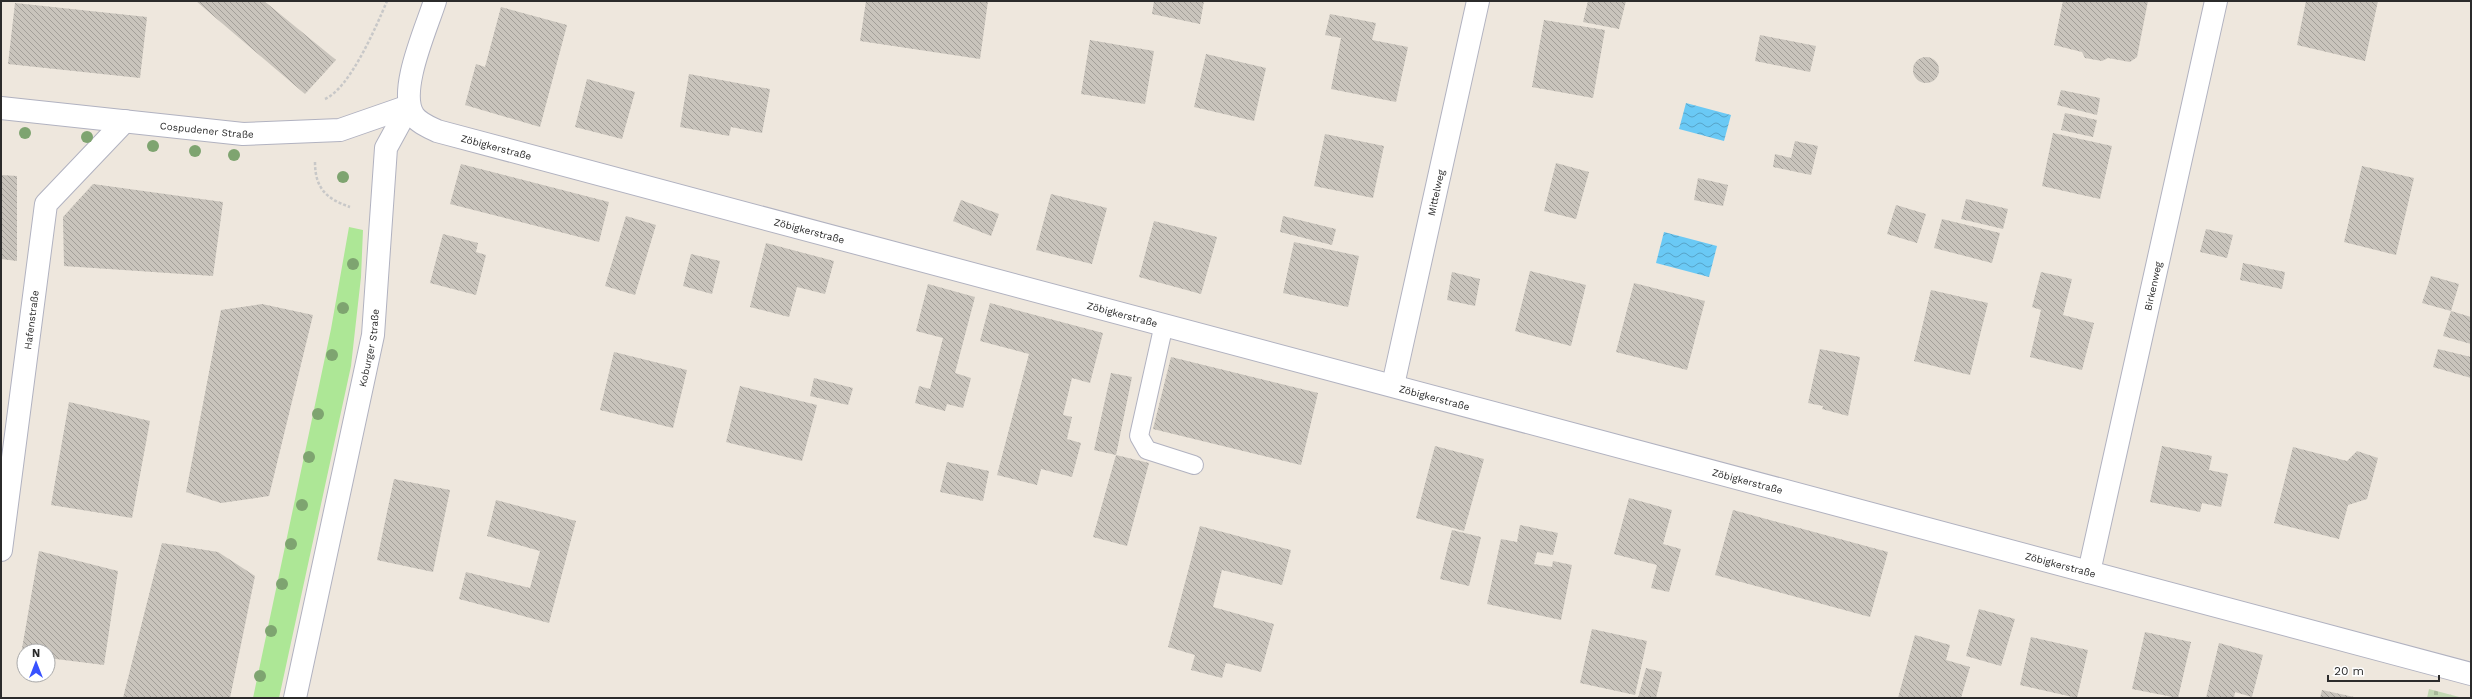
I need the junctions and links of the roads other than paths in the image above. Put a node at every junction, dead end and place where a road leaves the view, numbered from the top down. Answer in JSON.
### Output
{"nodes":[{"id":1,"x":435,"y":1,"type":"edge"},
{"id":2,"x":1478,"y":1,"type":"edge"},
{"id":3,"x":2216,"y":1,"type":"edge"},
{"id":4,"x":408,"y":106,"type":"junction"},
{"id":5,"x":1,"y":108,"type":"edge"},
{"id":6,"x":125,"y":121,"type":"junction"},
{"id":7,"x":1164,"y":324,"type":"junction"},
{"id":8,"x":1393,"y":385,"type":"junction"},
{"id":9,"x":1194,"y":465,"type":"dead end"},
{"id":10,"x":1,"y":550,"type":"edge"},
{"id":11,"x":2089,"y":572,"type":"junction"},
{"id":12,"x":2471,"y":674,"type":"edge"},
{"id":13,"x":295,"y":698,"type":"edge"}],
"edges":[{"from":1,"to":4,"type":"street","name":"Koburger Straße"},
{"from":2,"to":8,"type":"street","name":"Mittelweg"},
{"from":3,"to":11,"type":"street","name":"Birkenweg"},
{"from":4,"to":6,"type":"street","name":"Cospudener Straße"},
{"from":4,"to":7,"type":"street","name":"Zöbigkerstraße"},
{"from":4,"to":13,"type":"street","name":"Koburger Straße"},
{"from":5,"to":6,"type":"street","name":"Cospudener Straße"},
{"from":6,"to":10,"type":"street","name":"Hafenstraße"},
{"from":7,"to":8,"type":"street","name":"Zöbigkerstraße"},
{"from":7,"to":9,"type":"lane"},
{"from":8,"to":11,"type":"street","name":"Zöbigkerstraße"},
{"from":11,"to":12,"type":"street","name":"Zöbigkerstraße"}]}
